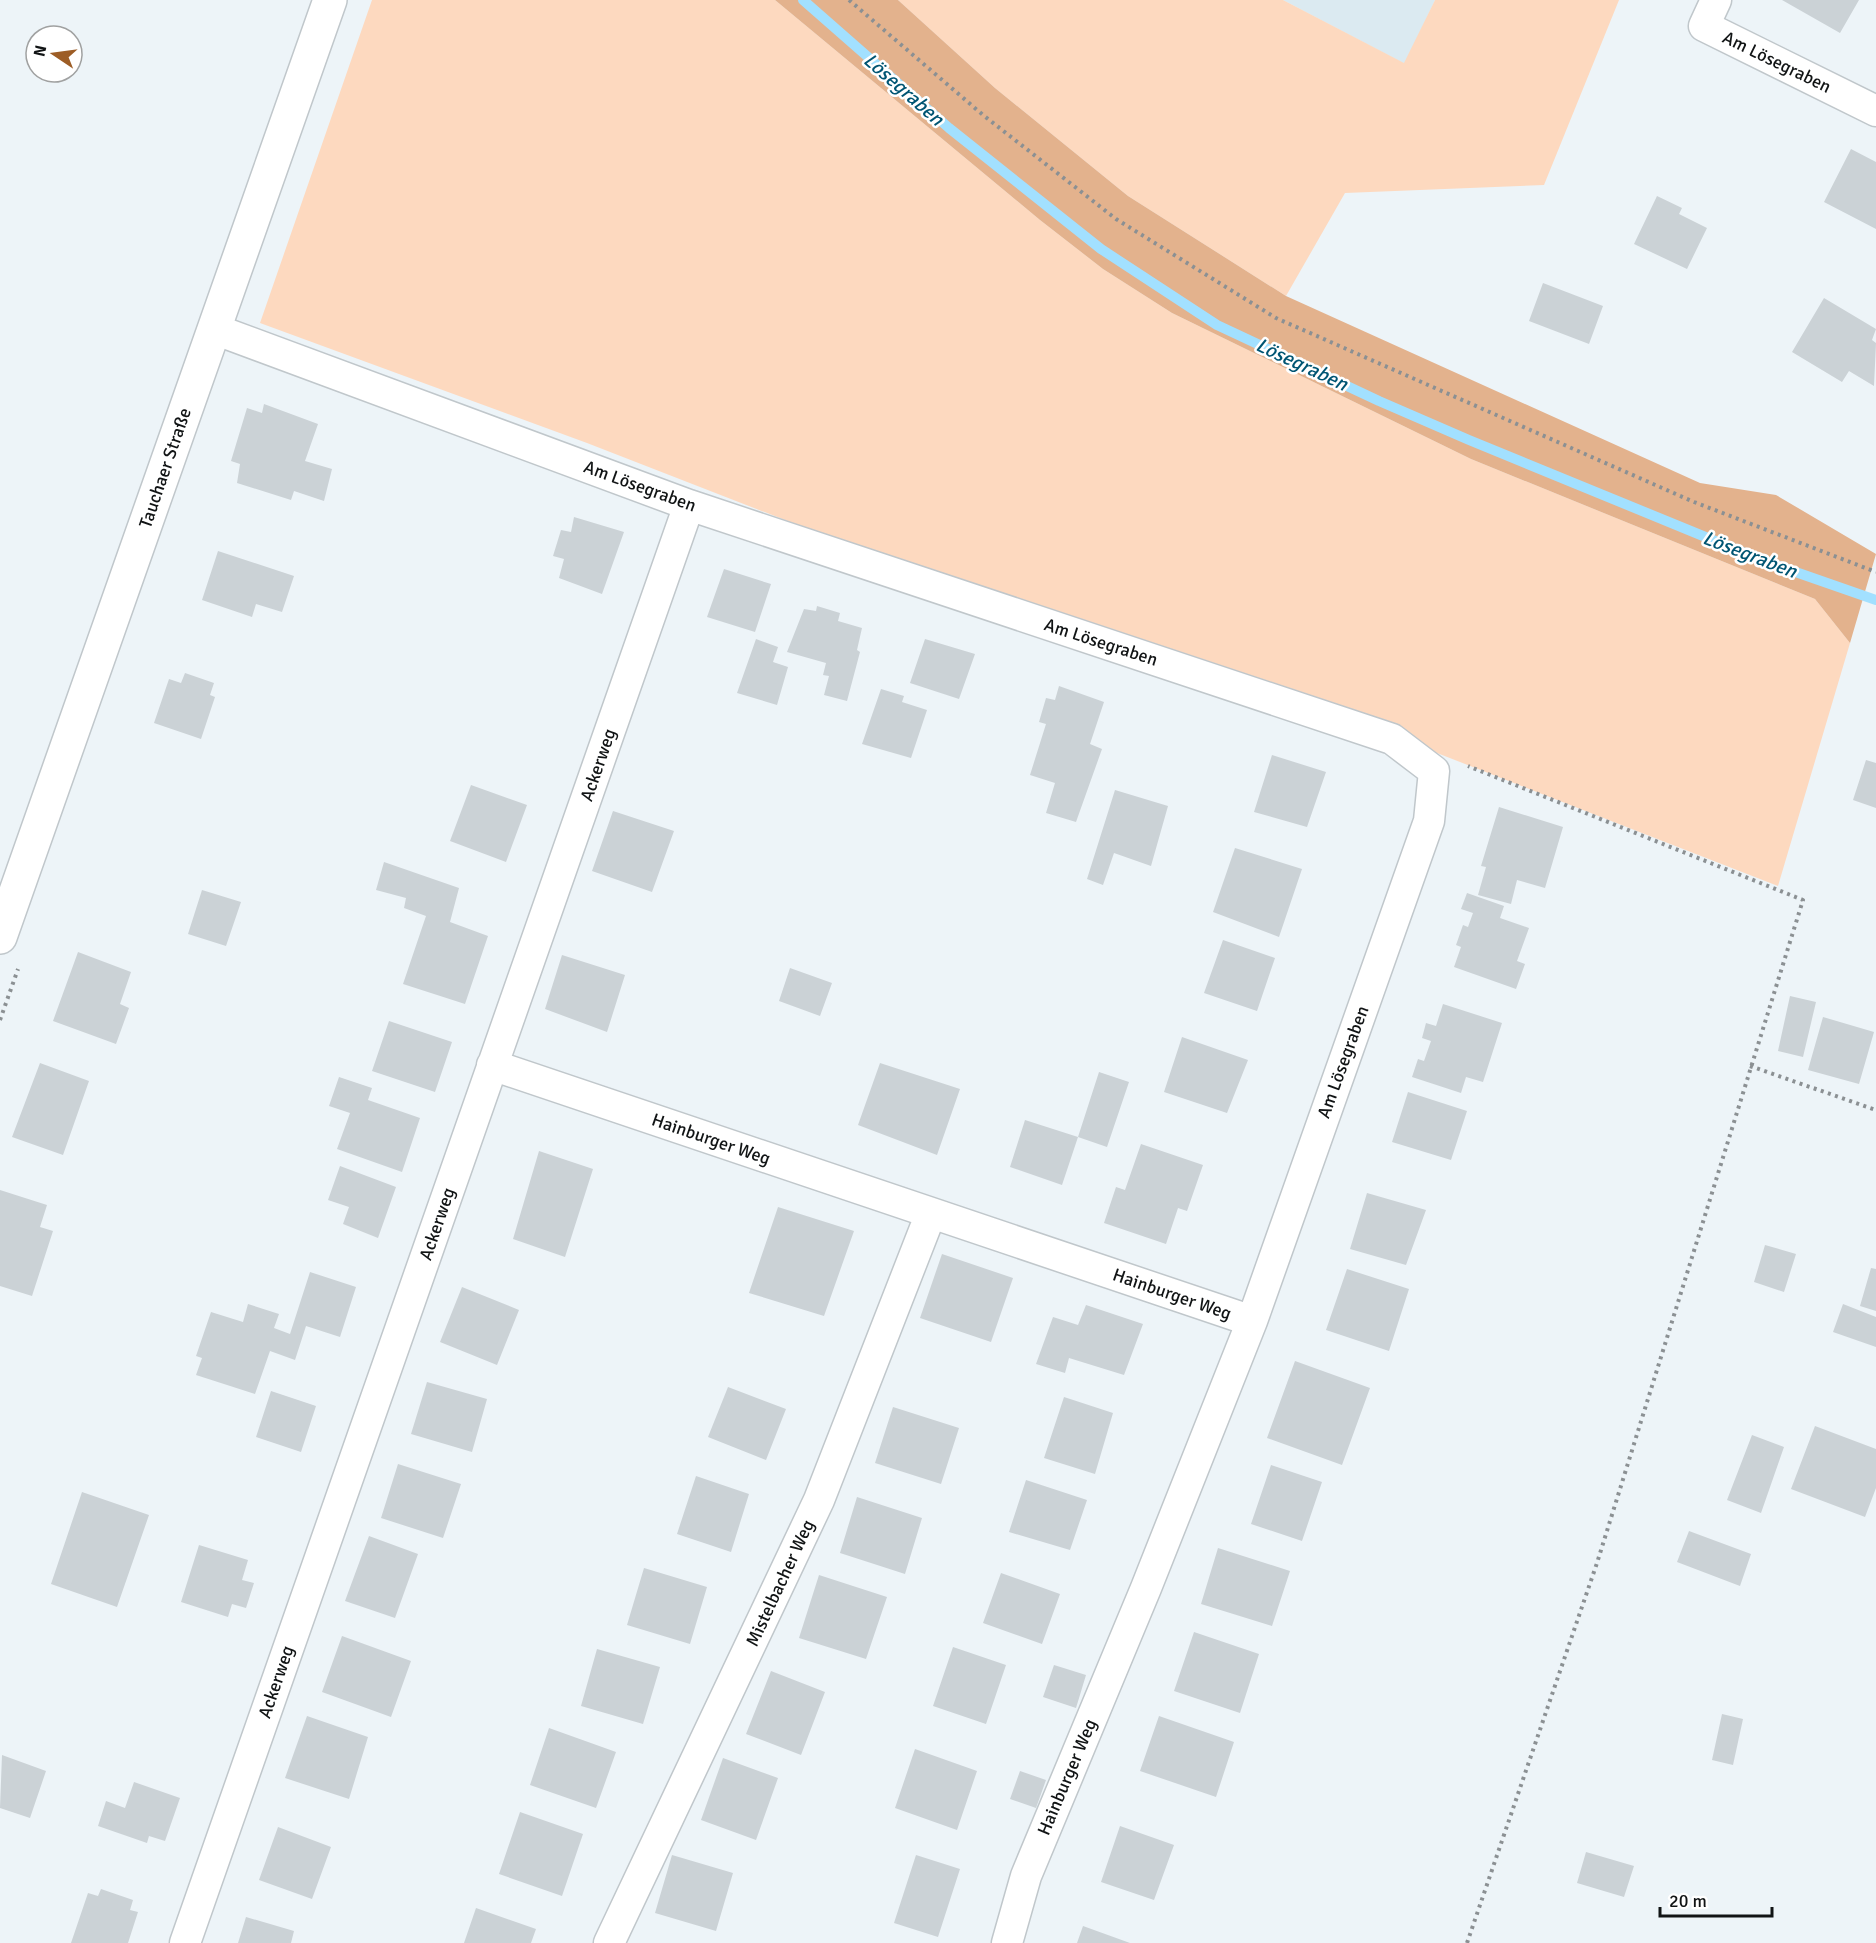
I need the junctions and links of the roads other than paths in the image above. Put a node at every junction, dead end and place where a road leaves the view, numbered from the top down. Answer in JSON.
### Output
{"nodes":[{"id":1,"x":330,"y":0,"type":"edge"},
{"id":2,"x":1716,"y":0,"type":"edge"},
{"id":3,"x":1876,"y":111,"type":"edge"},
{"id":4,"x":214,"y":329,"type":"junction"},
{"id":5,"x":689,"y":505,"type":"junction"},
{"id":6,"x":0,"y":937,"type":"edge"},
{"id":7,"x":492,"y":1065,"type":"junction"},
{"id":8,"x":930,"y":1213,"type":"junction"},
{"id":9,"x":1252,"y":1321,"type":"junction"},
{"id":10,"x":185,"y":1943,"type":"edge"},
{"id":11,"x":609,"y":1943,"type":"edge"},
{"id":12,"x":1007,"y":1943,"type":"edge"}],
"edges":[{"from":1,"to":4,"type":"main road","name":"Tauchaer Straße"},
{"from":2,"to":3,"type":"street","name":"Am Lösegraben"},
{"from":4,"to":5,"type":"street","name":"Am Lösegraben"},
{"from":4,"to":6,"type":"main road","name":"Tauchaer Straße"},
{"from":5,"to":7,"type":"street","name":"Ackerweg"},
{"from":5,"to":9,"type":"street","name":"Am Lösegraben"},
{"from":7,"to":8,"type":"street","name":"Hainburger Weg"},
{"from":7,"to":10,"type":"street","name":"Ackerweg"},
{"from":8,"to":9,"type":"street","name":"Hainburger Weg"},
{"from":8,"to":11,"type":"street","name":"Mistelbacher Weg"},
{"from":9,"to":12,"type":"street","name":"Hainburger Weg"}]}
